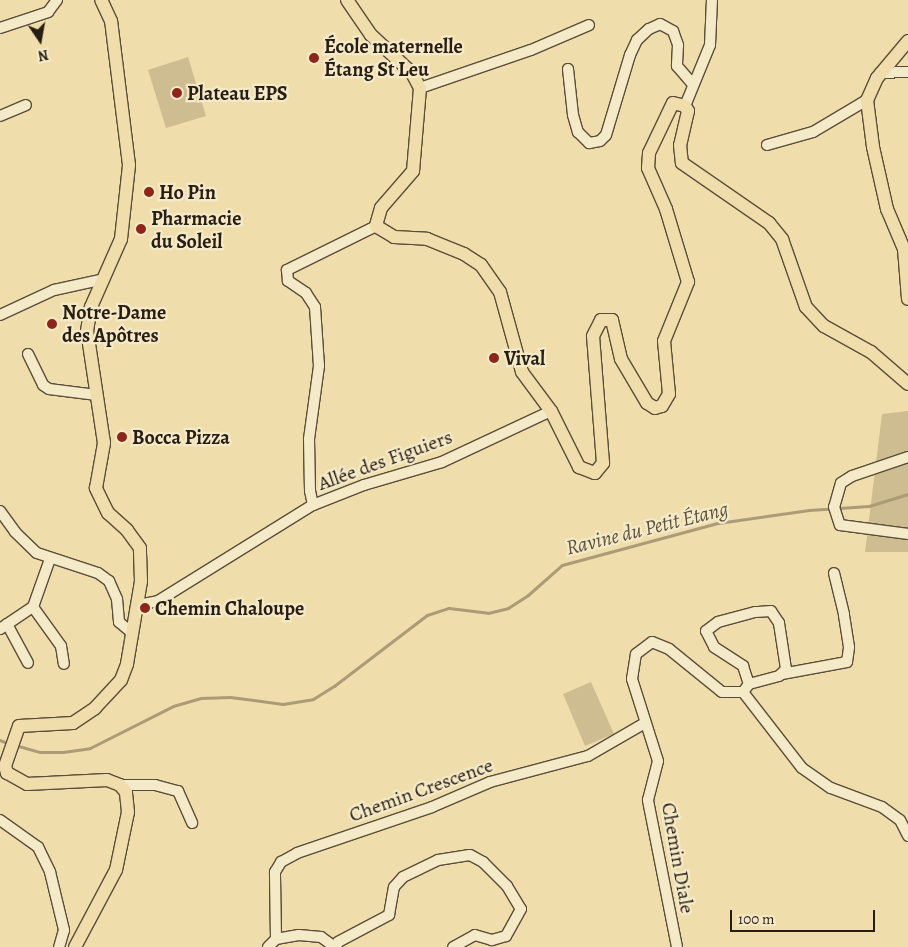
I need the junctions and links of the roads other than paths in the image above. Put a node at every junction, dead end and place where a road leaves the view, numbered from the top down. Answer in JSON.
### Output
{"nodes":[{"id":1,"x":57,"y":0,"type":"edge"},
{"id":2,"x":101,"y":0,"type":"edge"},
{"id":3,"x":347,"y":0,"type":"edge"},
{"id":4,"x":712,"y":0,"type":"edge"},
{"id":5,"x":589,"y":25,"type":"dead end"},
{"id":6,"x":0,"y":28,"type":"edge"},
{"id":7,"x":908,"y":41,"type":"edge"},
{"id":8,"x":568,"y":69,"type":"dead end"},
{"id":9,"x":908,"y":72,"type":"edge"},
{"id":10,"x":880,"y":73,"type":"junction"},
{"id":11,"x":692,"y":83,"type":"junction"},
{"id":12,"x":420,"y":88,"type":"junction"},
{"id":13,"x":867,"y":100,"type":"junction"},
{"id":14,"x":26,"y":105,"type":"dead end"},
{"id":15,"x":685,"y":106,"type":"junction"},
{"id":16,"x":0,"y":116,"type":"edge"},
{"id":17,"x":767,"y":145,"type":"dead end"},
{"id":18,"x":376,"y":226,"type":"junction"},
{"id":19,"x":104,"y":279,"type":"junction"},
{"id":20,"x":908,"y":299,"type":"edge"},
{"id":21,"x":0,"y":315,"type":"edge"},
{"id":22,"x":28,"y":354,"type":"dead end"},
{"id":23,"x":908,"y":384,"type":"edge"},
{"id":24,"x":97,"y":395,"type":"junction"},
{"id":25,"x":551,"y":411,"type":"junction"},
{"id":26,"x":908,"y":458,"type":"edge"},
{"id":27,"x":313,"y":505,"type":"junction"},
{"id":28,"x":0,"y":511,"type":"edge"},
{"id":29,"x":908,"y":534,"type":"edge"},
{"id":30,"x":50,"y":558,"type":"junction"},
{"id":31,"x":834,"y":573,"type":"dead end"},
{"id":32,"x":138,"y":605,"type":"junction"},
{"id":33,"x":33,"y":607,"type":"junction"},
{"id":34,"x":4,"y":626,"type":"edge"},
{"id":35,"x":132,"y":632,"type":"junction"},
{"id":36,"x":28,"y":663,"type":"dead end"},
{"id":37,"x":64,"y":664,"type":"dead end"},
{"id":38,"x":782,"y":674,"type":"junction"},
{"id":39,"x":746,"y":688,"type":"junction"},
{"id":40,"x":645,"y":724,"type":"junction"},
{"id":41,"x":120,"y":785,"type":"junction"},
{"id":42,"x":0,"y":820,"type":"edge"},
{"id":43,"x":192,"y":823,"type":"dead end"},
{"id":44,"x":908,"y":836,"type":"edge"},
{"id":45,"x":276,"y":939,"type":"junction"},
{"id":46,"x":59,"y":947,"type":"edge"},
{"id":47,"x":75,"y":947,"type":"edge"},
{"id":48,"x":268,"y":947,"type":"edge"},
{"id":49,"x":335,"y":947,"type":"edge"},
{"id":50,"x":453,"y":947,"type":"edge"},
{"id":51,"x":677,"y":947,"type":"edge"}],
"edges":[{"from":1,"to":6,"type":"street"},
{"from":2,"to":19,"type":"main road"},
{"from":3,"to":12,"type":"main road"},
{"from":4,"to":11,"type":"street"},
{"from":5,"to":12,"type":"street"},
{"from":7,"to":10,"type":"main road"},
{"from":8,"to":11,"type":"street"},
{"from":9,"to":10,"type":"street"},
{"from":10,"to":13,"type":"main road"},
{"from":11,"to":15,"type":"street"},
{"from":12,"to":18,"type":"main road"},
{"from":13,"to":17,"type":"street"},
{"from":13,"to":20,"type":"main road"},
{"from":14,"to":16,"type":"street"},
{"from":15,"to":23,"type":"main road"},
{"from":15,"to":25,"type":"main road"},
{"from":18,"to":25,"type":"main road"},
{"from":18,"to":27,"type":"street"},
{"from":19,"to":21,"type":"street"},
{"from":19,"to":24,"type":"main road"},
{"from":22,"to":24,"type":"street"},
{"from":24,"to":32,"type":"main road"},
{"from":25,"to":27,"type":"street","name":"Allée des Figuiers"},
{"from":26,"to":29,"type":"street"},
{"from":27,"to":32,"type":"street","name":"Allée des Figuiers"},
{"from":28,"to":30,"type":"street"},
{"from":30,"to":33,"type":"street"},
{"from":30,"to":35,"type":"street"},
{"from":31,"to":38,"type":"street"},
{"from":32,"to":35,"type":"main road"},
{"from":33,"to":34,"type":"street"},
{"from":33,"to":37,"type":"street"},
{"from":34,"to":36,"type":"street"},
{"from":35,"to":41,"type":"main road"},
{"from":38,"to":39,"type":"street"},
{"from":38,"to":39,"type":"street"},
{"from":39,"to":40,"type":"street","name":"Chemin Diale"},
{"from":39,"to":44,"type":"street"},
{"from":40,"to":45,"type":"street","name":"Chemin Crescence"},
{"from":40,"to":51,"type":"street","name":"Chemin Diale"},
{"from":41,"to":43,"type":"street"},
{"from":41,"to":47,"type":"main road"},
{"from":42,"to":46,"type":"street"},
{"from":45,"to":48,"type":"street"},
{"from":45,"to":49,"type":"street"},
{"from":49,"to":50,"type":"street"}]}
